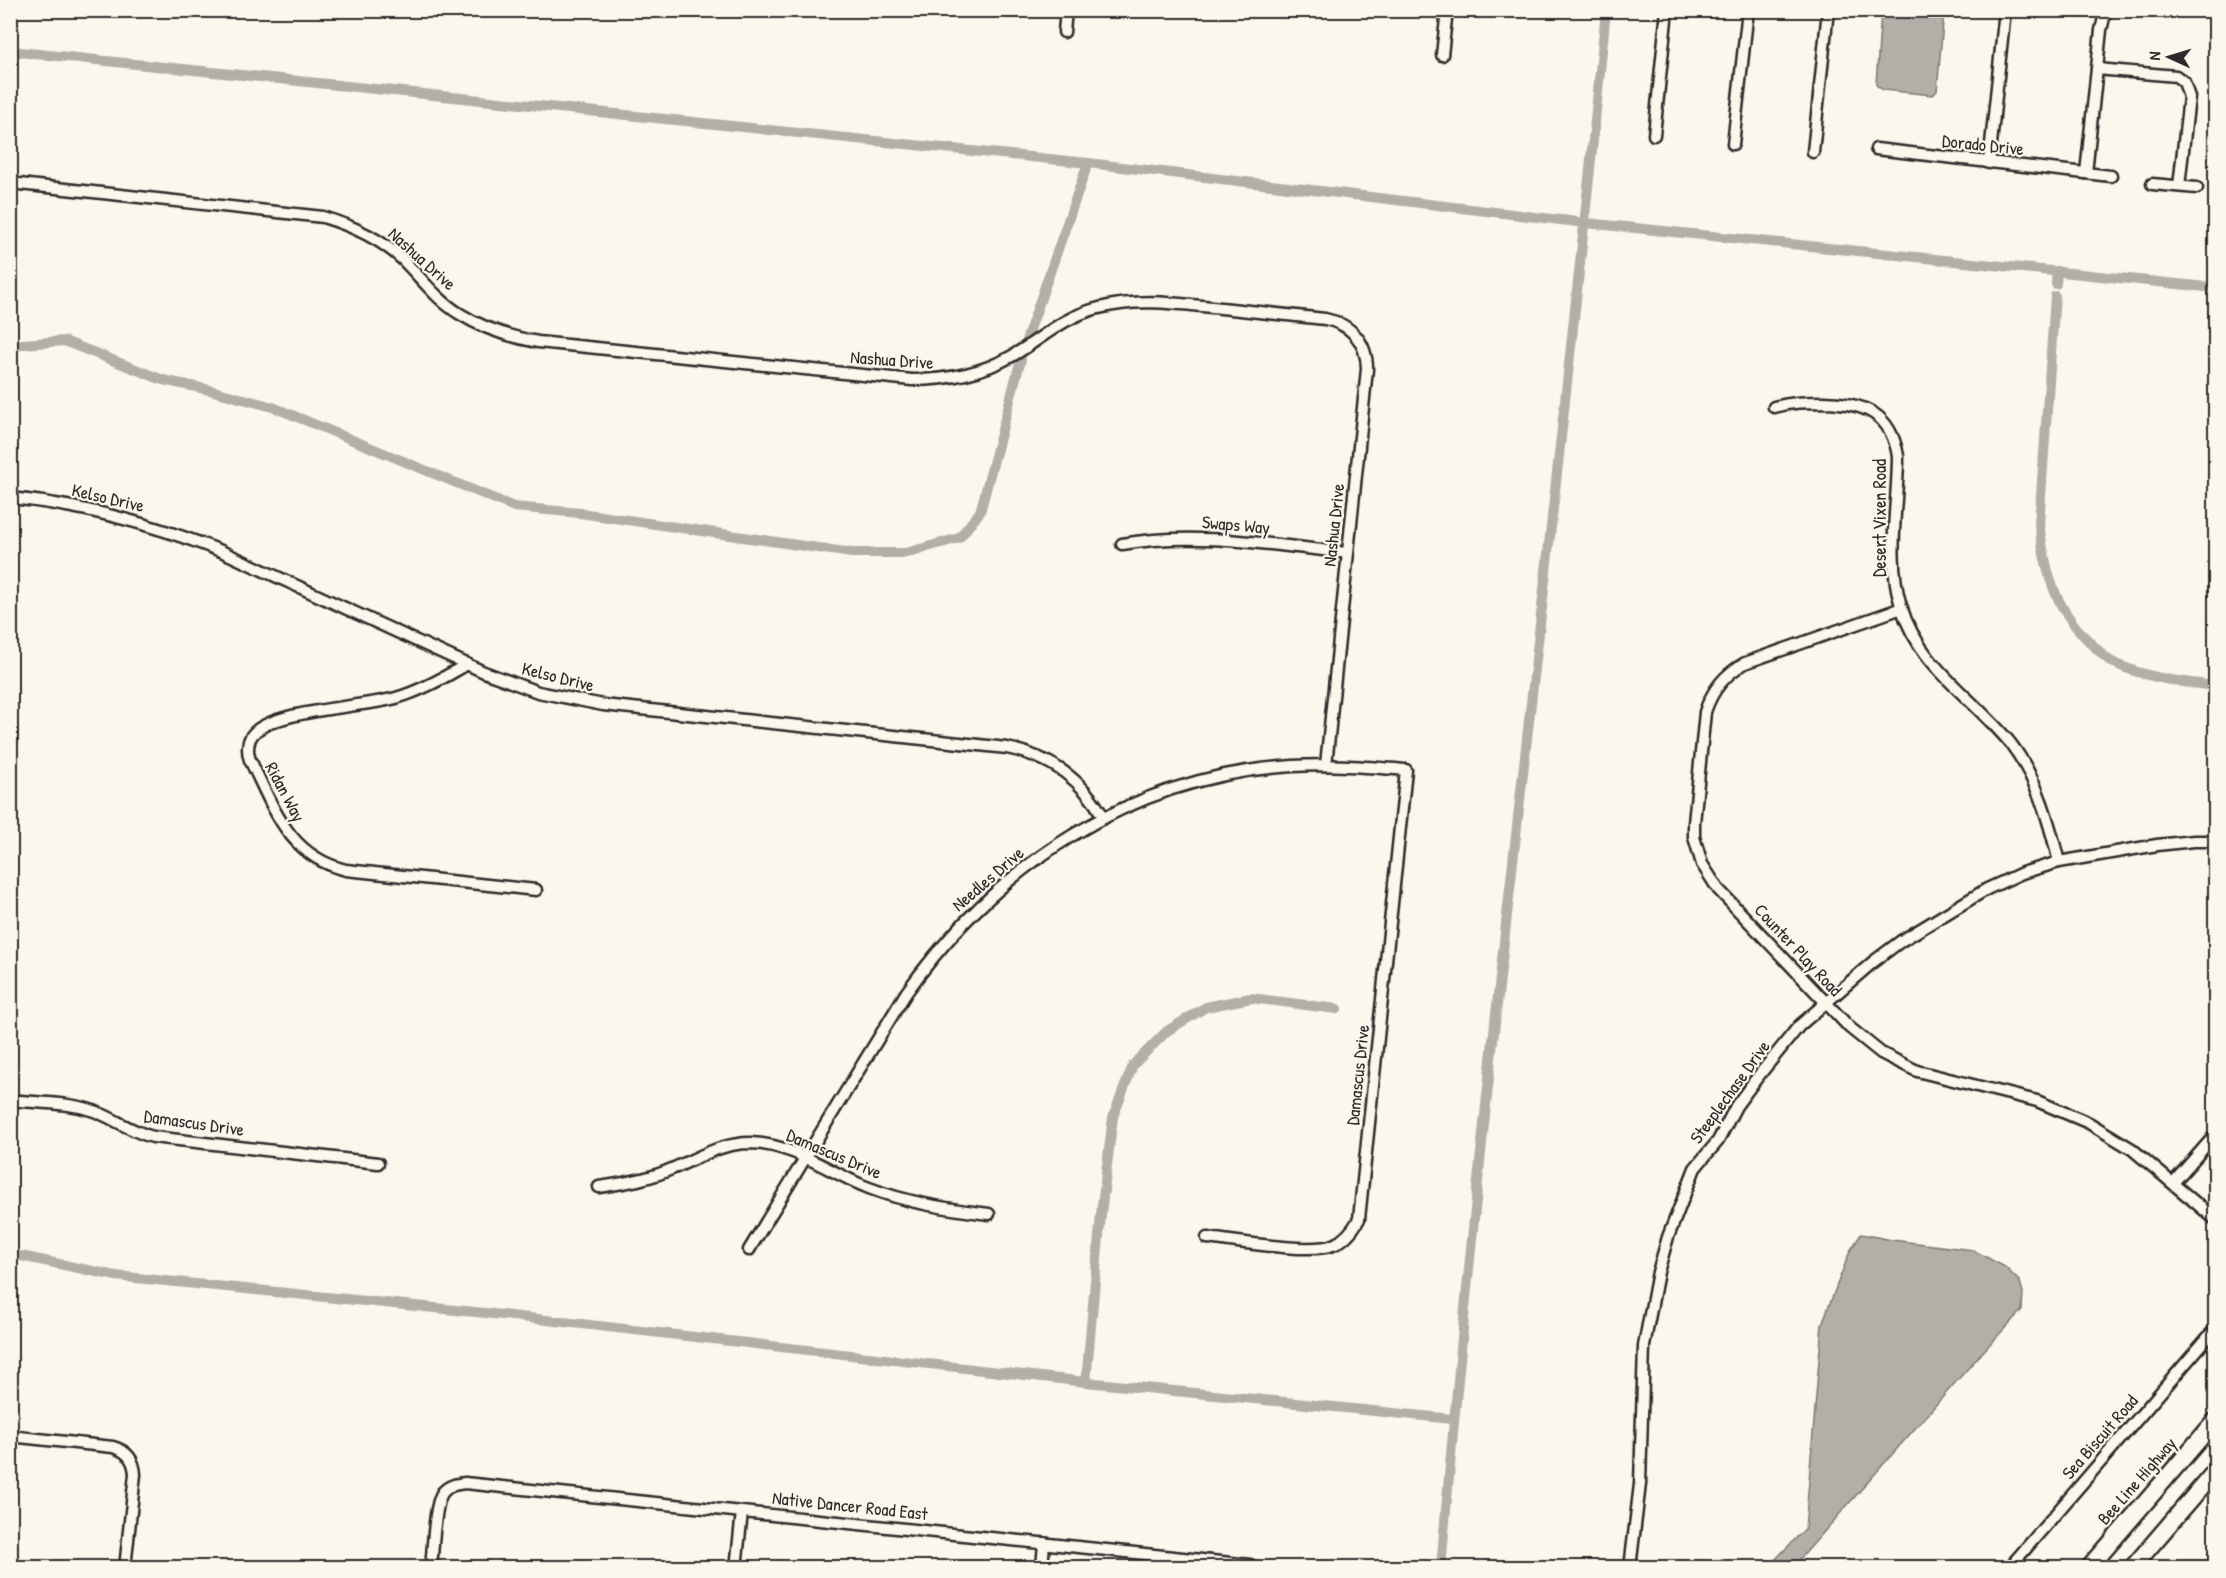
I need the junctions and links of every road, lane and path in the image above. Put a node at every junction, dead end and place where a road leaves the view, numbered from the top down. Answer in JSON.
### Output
{"nodes":[{"id":1,"x":1066,"y":10,"type":"edge"},
{"id":2,"x":1447,"y":10,"type":"edge"},
{"id":3,"x":1667,"y":10,"type":"edge"},
{"id":4,"x":1748,"y":10,"type":"edge"},
{"id":5,"x":1828,"y":10,"type":"edge"},
{"id":6,"x":2005,"y":10,"type":"edge"},
{"id":7,"x":2106,"y":10,"type":"edge"},
{"id":8,"x":1064,"y":32,"type":"dead end"},
{"id":9,"x":1442,"y":55,"type":"dead end"},
{"id":10,"x":2097,"y":69,"type":"junction"},
{"id":11,"x":1654,"y":135,"type":"dead end"},
{"id":12,"x":1733,"y":144,"type":"dead end"},
{"id":13,"x":1876,"y":149,"type":"dead end"},
{"id":14,"x":1813,"y":152,"type":"dead end"},
{"id":15,"x":1989,"y":163,"type":"junction"},
{"id":16,"x":2086,"y":173,"type":"junction"},
{"id":17,"x":2110,"y":176,"type":"dead end"},
{"id":18,"x":10,"y":183,"type":"edge"},
{"id":19,"x":2152,"y":184,"type":"dead end"},
{"id":20,"x":2180,"y":186,"type":"junction"},
{"id":21,"x":2197,"y":188,"type":"dead end"},
{"id":22,"x":1774,"y":407,"type":"dead end"},
{"id":23,"x":10,"y":498,"type":"edge"},
{"id":24,"x":1122,"y":544,"type":"dead end"},
{"id":25,"x":1348,"y":553,"type":"junction"},
{"id":26,"x":1902,"y":608,"type":"junction"},
{"id":27,"x":467,"y":664,"type":"junction"},
{"id":28,"x":1326,"y":765,"type":"junction"},
{"id":29,"x":1406,"y":770,"type":"joint"},
{"id":30,"x":1104,"y":818,"type":"junction"},
{"id":31,"x":2216,"y":841,"type":"edge"},
{"id":32,"x":2059,"y":862,"type":"junction"},
{"id":33,"x":536,"y":890,"type":"dead end"},
{"id":34,"x":1825,"y":1004,"type":"junction"},
{"id":35,"x":10,"y":1100,"type":"edge"},
{"id":36,"x":2216,"y":1134,"type":"edge"},
{"id":37,"x":805,"y":1158,"type":"junction"},
{"id":38,"x":378,"y":1162,"type":"dead end"},
{"id":39,"x":2173,"y":1183,"type":"junction"},
{"id":40,"x":599,"y":1187,"type":"dead end"},
{"id":41,"x":989,"y":1214,"type":"dead end"},
{"id":42,"x":2216,"y":1220,"type":"edge"},
{"id":43,"x":1207,"y":1238,"type":"dead end"},
{"id":44,"x":749,"y":1250,"type":"dead end"},
{"id":45,"x":2216,"y":1328,"type":"edge"},
{"id":46,"x":2216,"y":1420,"type":"edge"},
{"id":47,"x":10,"y":1436,"type":"edge"},
{"id":48,"x":2216,"y":1470,"type":"edge"},
{"id":49,"x":742,"y":1512,"type":"junction"},
{"id":50,"x":1044,"y":1543,"type":"junction"},
{"id":51,"x":1250,"y":1565,"type":"dead end"},
{"id":52,"x":125,"y":1568,"type":"edge"},
{"id":53,"x":431,"y":1568,"type":"edge"},
{"id":54,"x":736,"y":1568,"type":"edge"},
{"id":55,"x":1042,"y":1568,"type":"edge"},
{"id":56,"x":1630,"y":1568,"type":"edge"},
{"id":57,"x":2009,"y":1568,"type":"edge"},
{"id":58,"x":2089,"y":1568,"type":"edge"},
{"id":59,"x":2132,"y":1568,"type":"edge"}],
"edges":[{"from":1,"to":8,"type":"street"},
{"from":2,"to":9,"type":"street"},
{"from":3,"to":11,"type":"street"},
{"from":4,"to":12,"type":"street"},
{"from":5,"to":14,"type":"street"},
{"from":6,"to":15,"type":"street"},
{"from":7,"to":10,"type":"street"},
{"from":10,"to":16,"type":"street"},
{"from":10,"to":20,"type":"street"},
{"from":13,"to":15,"type":"street","name":"Dorado Drive"},
{"from":15,"to":16,"type":"street","name":"Dorado Drive"},
{"from":16,"to":17,"type":"street","name":"Dorado Drive"},
{"from":18,"to":25,"type":"street","name":"Nashua Drive"},
{"from":19,"to":20,"type":"street"},
{"from":20,"to":21,"type":"street"},
{"from":22,"to":26,"type":"street","name":"Desert Vixen Road"},
{"from":23,"to":27,"type":"street","name":"Kelso Drive"},
{"from":24,"to":25,"type":"street","name":"Swaps Way"},
{"from":25,"to":28,"type":"street","name":"Nashua Drive"},
{"from":26,"to":32,"type":"street","name":"Desert Vixen Road"},
{"from":26,"to":34,"type":"street","name":"Counter Play Road"},
{"from":27,"to":30,"type":"street","name":"Kelso Drive"},
{"from":27,"to":33,"type":"street","name":"Ridan Way"},
{"from":28,"to":29,"type":"street","name":"Needles Drive"},
{"from":28,"to":30,"type":"street","name":"Needles Drive"},
{"from":29,"to":43,"type":"street","name":"Damascus Drive"},
{"from":30,"to":37,"type":"street","name":"Needles Drive"},
{"from":31,"to":32,"type":"street","name":"Steeplechase Drive"},
{"from":32,"to":34,"type":"street","name":"Steeplechase Drive"},
{"from":34,"to":39,"type":"street","name":"Counter Play Road"},
{"from":34,"to":56,"type":"street","name":"Steeplechase Drive"},
{"from":35,"to":38,"type":"street","name":"Damascus Drive"},
{"from":36,"to":39,"type":"street"},
{"from":37,"to":40,"type":"street","name":"Damascus Drive"},
{"from":37,"to":41,"type":"street","name":"Damascus Drive"},
{"from":37,"to":44,"type":"street","name":"Needles Drive"},
{"from":39,"to":42,"type":"street","name":"Counter Play Road"},
{"from":45,"to":57,"type":"street","name":"Sea Biscuit Road"},
{"from":46,"to":58,"type":"highway","name":"Bee Line Highway"},
{"from":47,"to":52,"type":"street"},
{"from":48,"to":59,"type":"highway"},
{"from":49,"to":50,"type":"street","name":"Native Dancer Road East"},
{"from":49,"to":53,"type":"street","name":"Native Dancer Road East"},
{"from":49,"to":54,"type":"street"},
{"from":50,"to":51,"type":"street","name":"Native Dancer Road East"},
{"from":50,"to":55,"type":"street"}]}
